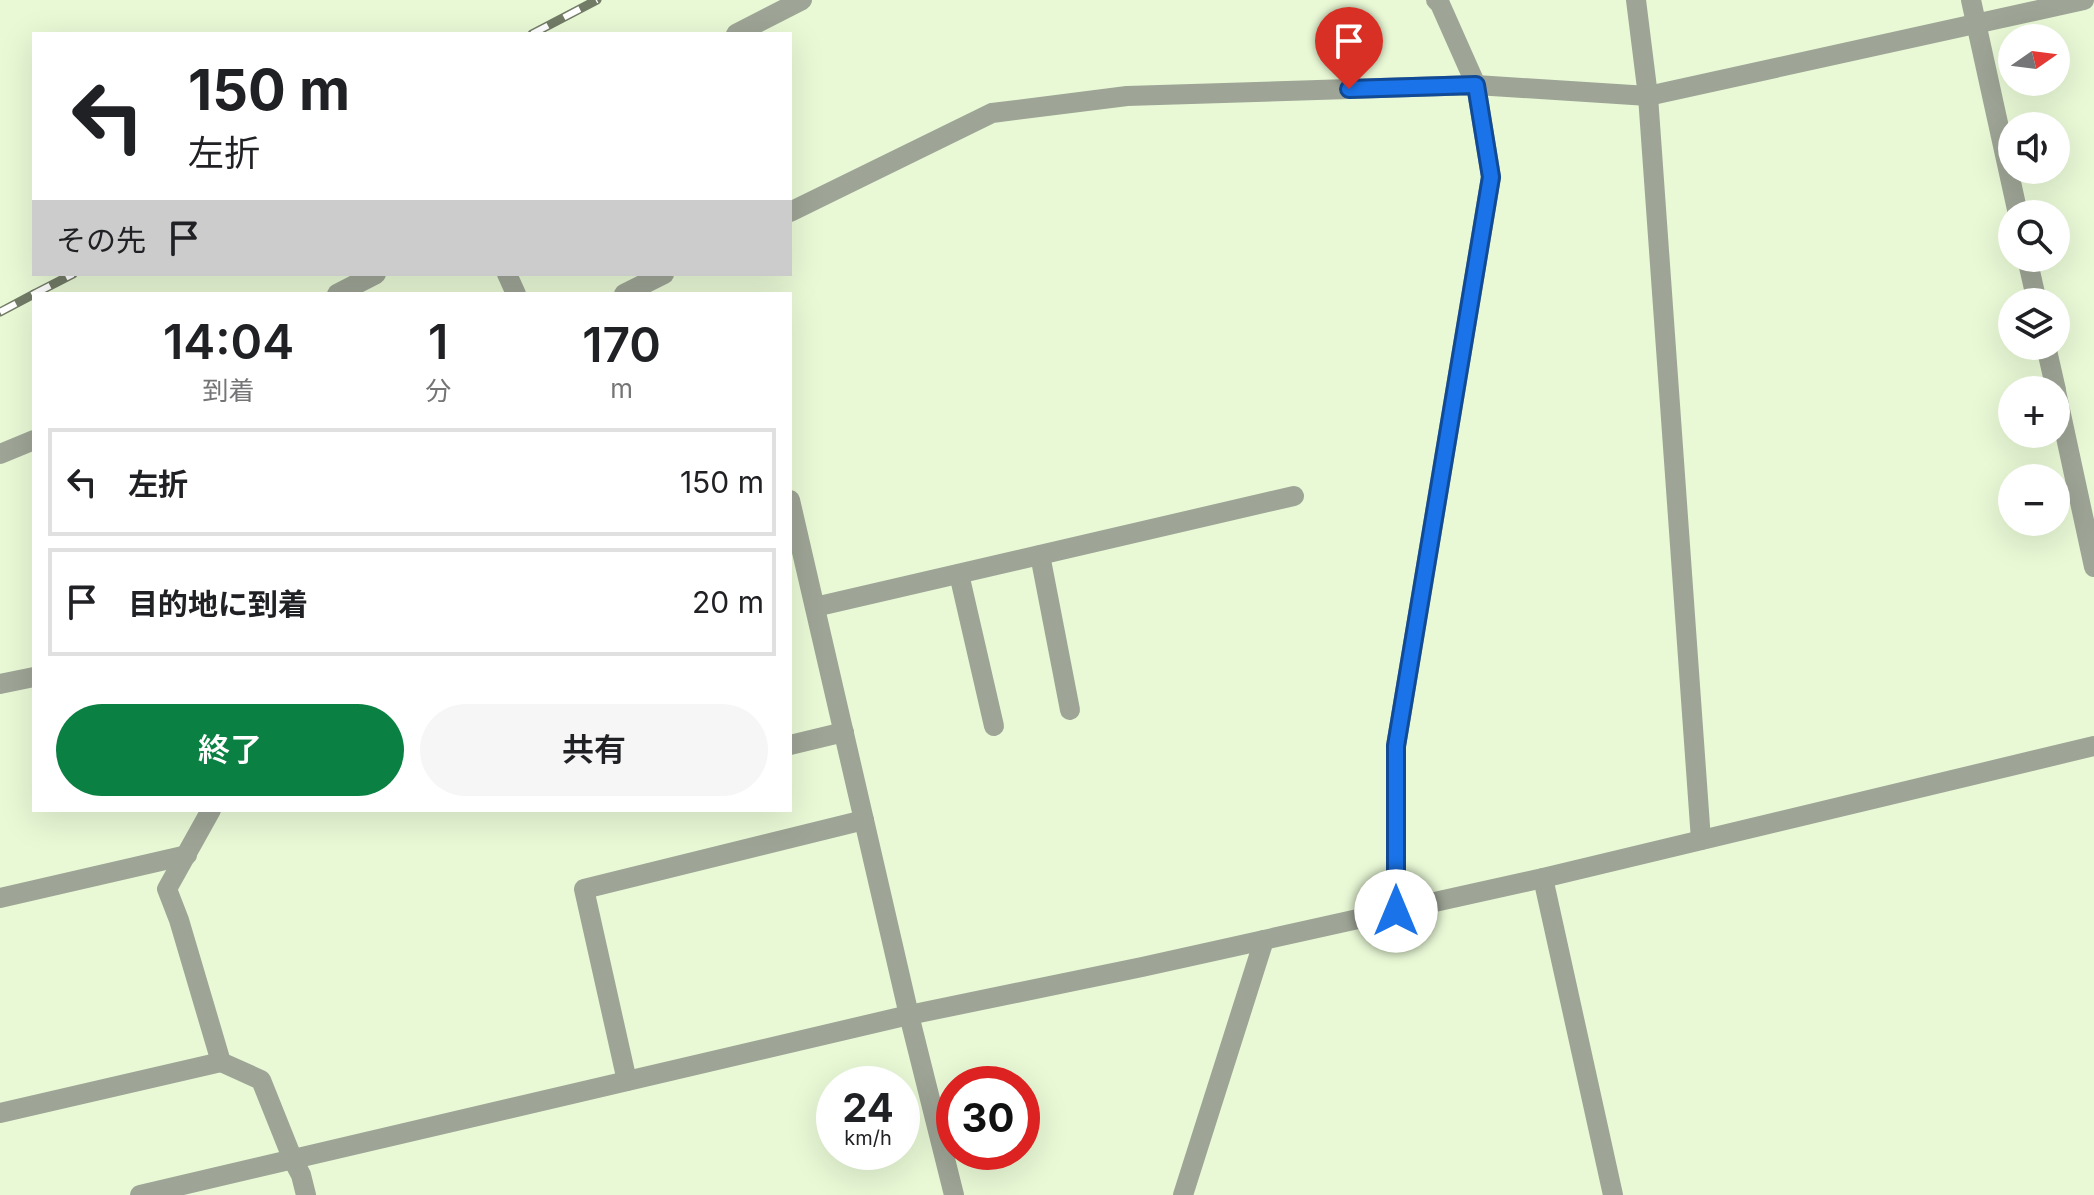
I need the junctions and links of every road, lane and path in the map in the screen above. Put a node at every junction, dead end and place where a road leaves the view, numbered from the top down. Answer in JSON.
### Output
{"nodes":[{"id":1,"x":802,"y":0,"type":"edge"},
{"id":2,"x":1436,"y":0,"type":"edge"},
{"id":3,"x":1636,"y":0,"type":"edge"},
{"id":4,"x":1971,"y":0,"type":"edge"},
{"id":5,"x":2084,"y":0,"type":"edge"},
{"id":6,"x":1977,"y":23,"type":"junction"},
{"id":7,"x":740,"y":32,"type":"edge"},
{"id":8,"x":1476,"y":85,"type":"junction"},
{"id":9,"x":1648,"y":96,"type":"junction"},
{"id":10,"x":2015,"y":200,"type":"edge"},
{"id":11,"x":792,"y":211,"type":"edge"},
{"id":12,"x":372,"y":276,"type":"edge"},
{"id":13,"x":660,"y":276,"type":"edge"},
{"id":14,"x":341,"y":292,"type":"edge"},
{"id":15,"x":628,"y":292,"type":"edge"},
{"id":16,"x":32,"y":441,"type":"edge"},
{"id":17,"x":2068,"y":448,"type":"edge"},
{"id":18,"x":0,"y":454,"type":"edge"},
{"id":19,"x":1294,"y":496,"type":"dead end"},
{"id":20,"x":792,"y":509,"type":"edge"},
{"id":21,"x":1040,"y":555,"type":"junction"},
{"id":22,"x":2094,"y":567,"type":"edge"},
{"id":23,"x":959,"y":574,"type":"junction"},
{"id":24,"x":815,"y":607,"type":"junction"},
{"id":25,"x":32,"y":677,"type":"edge"},
{"id":26,"x":0,"y":684,"type":"edge"},
{"id":27,"x":1070,"y":710,"type":"dead end"},
{"id":28,"x":994,"y":726,"type":"dead end"},
{"id":29,"x":844,"y":732,"type":"junction"},
{"id":30,"x":792,"y":745,"type":"edge"},
{"id":31,"x":2094,"y":746,"type":"edge"},
{"id":32,"x":210,"y":812,"type":"edge"},
{"id":33,"x":864,"y":820,"type":"junction"},
{"id":34,"x":1701,"y":840,"type":"junction"},
{"id":35,"x":187,"y":855,"type":"junction"},
{"id":36,"x":1543,"y":878,"type":"junction"},
{"id":37,"x":0,"y":898,"type":"edge"},
{"id":38,"x":1396,"y":911,"type":"junction"},
{"id":39,"x":1264,"y":940,"type":"junction"},
{"id":40,"x":909,"y":1015,"type":"junction"},
{"id":41,"x":221,"y":1062,"type":"junction"},
{"id":42,"x":627,"y":1081,"type":"junction"},
{"id":43,"x":0,"y":1113,"type":"edge"},
{"id":44,"x":293,"y":1160,"type":"junction"},
{"id":45,"x":140,"y":1195,"type":"edge"},
{"id":46,"x":306,"y":1195,"type":"edge"},
{"id":47,"x":954,"y":1195,"type":"edge"},
{"id":48,"x":1183,"y":1195,"type":"edge"},
{"id":49,"x":1613,"y":1195,"type":"edge"}],
"edges":[{"from":1,"to":7,"type":"street"},
{"from":2,"to":8,"type":"street"},
{"from":3,"to":9,"type":"street"},
{"from":4,"to":6,"type":"street"},
{"from":5,"to":6,"type":"street"},
{"from":6,"to":9,"type":"street"},
{"from":6,"to":10,"type":"street"},
{"from":8,"to":9,"type":"street"},
{"from":8,"to":11,"type":"street"},
{"from":8,"to":38,"type":"street"},
{"from":9,"to":34,"type":"street"},
{"from":12,"to":14,"type":"street"},
{"from":13,"to":15,"type":"street"},
{"from":16,"to":18,"type":"street"},
{"from":17,"to":22,"type":"street"},
{"from":19,"to":21,"type":"street"},
{"from":20,"to":24,"type":"street"},
{"from":21,"to":23,"type":"street"},
{"from":21,"to":27,"type":"street"},
{"from":23,"to":24,"type":"street"},
{"from":23,"to":28,"type":"street"},
{"from":24,"to":29,"type":"street"},
{"from":25,"to":26,"type":"street"},
{"from":29,"to":30,"type":"street"},
{"from":29,"to":33,"type":"street"},
{"from":31,"to":34,"type":"street"},
{"from":32,"to":35,"type":"street"},
{"from":33,"to":40,"type":"street"},
{"from":33,"to":42,"type":"street"},
{"from":34,"to":36,"type":"street"},
{"from":35,"to":37,"type":"street"},
{"from":35,"to":41,"type":"street"},
{"from":36,"to":38,"type":"street"},
{"from":36,"to":49,"type":"street"},
{"from":38,"to":39,"type":"street"},
{"from":39,"to":40,"type":"street"},
{"from":39,"to":48,"type":"street"},
{"from":40,"to":42,"type":"street"},
{"from":40,"to":47,"type":"street"},
{"from":41,"to":43,"type":"street"},
{"from":41,"to":44,"type":"street"},
{"from":42,"to":44,"type":"street"},
{"from":44,"to":45,"type":"street"},
{"from":44,"to":46,"type":"street"}]}
